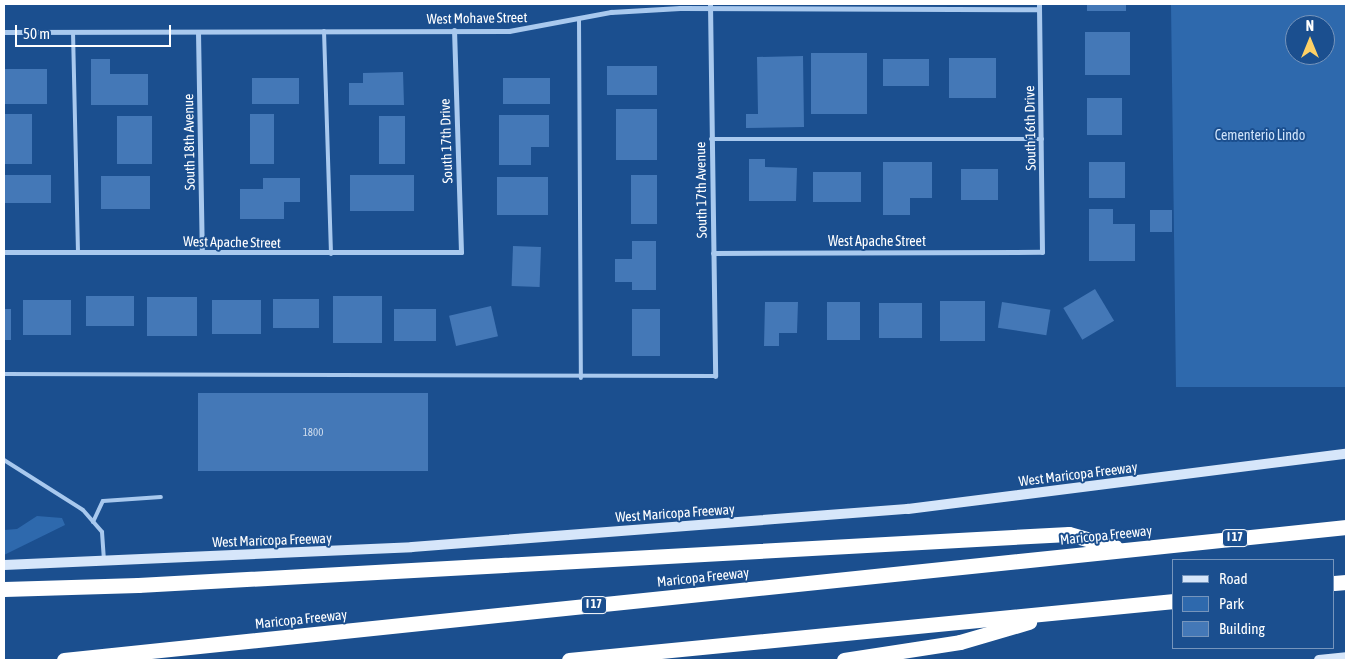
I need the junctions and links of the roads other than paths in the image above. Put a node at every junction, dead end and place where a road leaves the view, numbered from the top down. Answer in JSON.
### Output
{"nodes":[{"id":1,"x":710,"y":6,"type":"edge"},
{"id":2,"x":1039,"y":7,"type":"edge"},
{"id":3,"x":579,"y":20,"type":"junction"},
{"id":4,"x":454,"y":30,"type":"junction"},
{"id":5,"x":324,"y":31,"type":"junction"},
{"id":6,"x":4,"y":32,"type":"edge"},
{"id":7,"x":73,"y":32,"type":"junction"},
{"id":8,"x":198,"y":32,"type":"junction"},
{"id":9,"x":711,"y":139,"type":"junction"},
{"id":10,"x":1042,"y":139,"type":"junction"},
{"id":11,"x":4,"y":252,"type":"edge"},
{"id":12,"x":78,"y":252,"type":"junction"},
{"id":13,"x":202,"y":252,"type":"junction"},
{"id":14,"x":461,"y":252,"type":"joint"},
{"id":15,"x":1042,"y":252,"type":"joint"},
{"id":16,"x":713,"y":253,"type":"junction"},
{"id":17,"x":331,"y":254,"type":"junction"},
{"id":18,"x":4,"y":374,"type":"edge"},
{"id":19,"x":715,"y":376,"type":"joint"},
{"id":20,"x":581,"y":378,"type":"junction"},
{"id":21,"x":1346,"y":454,"type":"edge"},
{"id":22,"x":4,"y":460,"type":"edge"},
{"id":23,"x":161,"y":497,"type":"dead end"},
{"id":24,"x":93,"y":522,"type":"junction"},
{"id":25,"x":1346,"y":527,"type":"edge"},
{"id":26,"x":1123,"y":550,"type":"junction"},
{"id":27,"x":105,"y":561,"type":"junction"},
{"id":28,"x":4,"y":566,"type":"edge"},
{"id":29,"x":4,"y":589,"type":"edge"},
{"id":30,"x":1172,"y":601,"type":"edge"},
{"id":31,"x":1067,"y":612,"type":"junction"},
{"id":32,"x":1346,"y":657,"type":"edge"},
{"id":33,"x":64,"y":660,"type":"edge"},
{"id":34,"x":569,"y":660,"type":"edge"},
{"id":35,"x":844,"y":660,"type":"edge"},
{"id":36,"x":1319,"y":660,"type":"edge"}],
"edges":[{"from":1,"to":2,"type":"street","name":"West Mohave Street"},
{"from":1,"to":3,"type":"street","name":"West Mohave Street"},
{"from":1,"to":9,"type":"street","name":"South 17th Avenue"},
{"from":2,"to":10,"type":"street","name":"South 16th Drive"},
{"from":3,"to":4,"type":"street","name":"West Mohave Street"},
{"from":3,"to":20,"type":"lane"},
{"from":4,"to":5,"type":"street","name":"West Mohave Street"},
{"from":4,"to":14,"type":"street","name":"South 17th Drive"},
{"from":5,"to":8,"type":"street","name":"West Mohave Street"},
{"from":5,"to":17,"type":"lane"},
{"from":6,"to":7,"type":"street","name":"West Mohave Street"},
{"from":7,"to":8,"type":"street","name":"West Mohave Street"},
{"from":7,"to":12,"type":"lane"},
{"from":8,"to":13,"type":"street","name":"South 18th Avenue"},
{"from":9,"to":10,"type":"lane"},
{"from":9,"to":16,"type":"street","name":"South 17th Avenue"},
{"from":10,"to":15,"type":"street","name":"South 16th Drive"},
{"from":11,"to":12,"type":"street","name":"West Apache Street"},
{"from":12,"to":13,"type":"street","name":"West Apache Street"},
{"from":13,"to":17,"type":"street","name":"West Apache Street"},
{"from":14,"to":17,"type":"street","name":"West Apache Street"},
{"from":15,"to":16,"type":"street","name":"West Apache Street"},
{"from":16,"to":19,"type":"street","name":"South 17th Avenue"},
{"from":18,"to":20,"type":"lane"},
{"from":19,"to":20,"type":"lane"},
{"from":21,"to":27,"type":"main road","name":"West Maricopa Freeway"},
{"from":22,"to":24,"type":"lane"},
{"from":23,"to":24,"type":"lane"},
{"from":24,"to":27,"type":"lane"},
{"from":25,"to":26,"type":"highway","name":"Maricopa Freeway","number":"I 17"},
{"from":26,"to":29,"type":"highway"},
{"from":26,"to":33,"type":"highway","name":"Maricopa Freeway","number":"I 17"},
{"from":27,"to":28,"type":"main road","name":"West Maricopa Freeway"},
{"from":30,"to":31,"type":"highway"},
{"from":31,"to":34,"type":"highway"},
{"from":31,"to":35,"type":"highway"},
{"from":32,"to":36,"type":"main road"}]}
